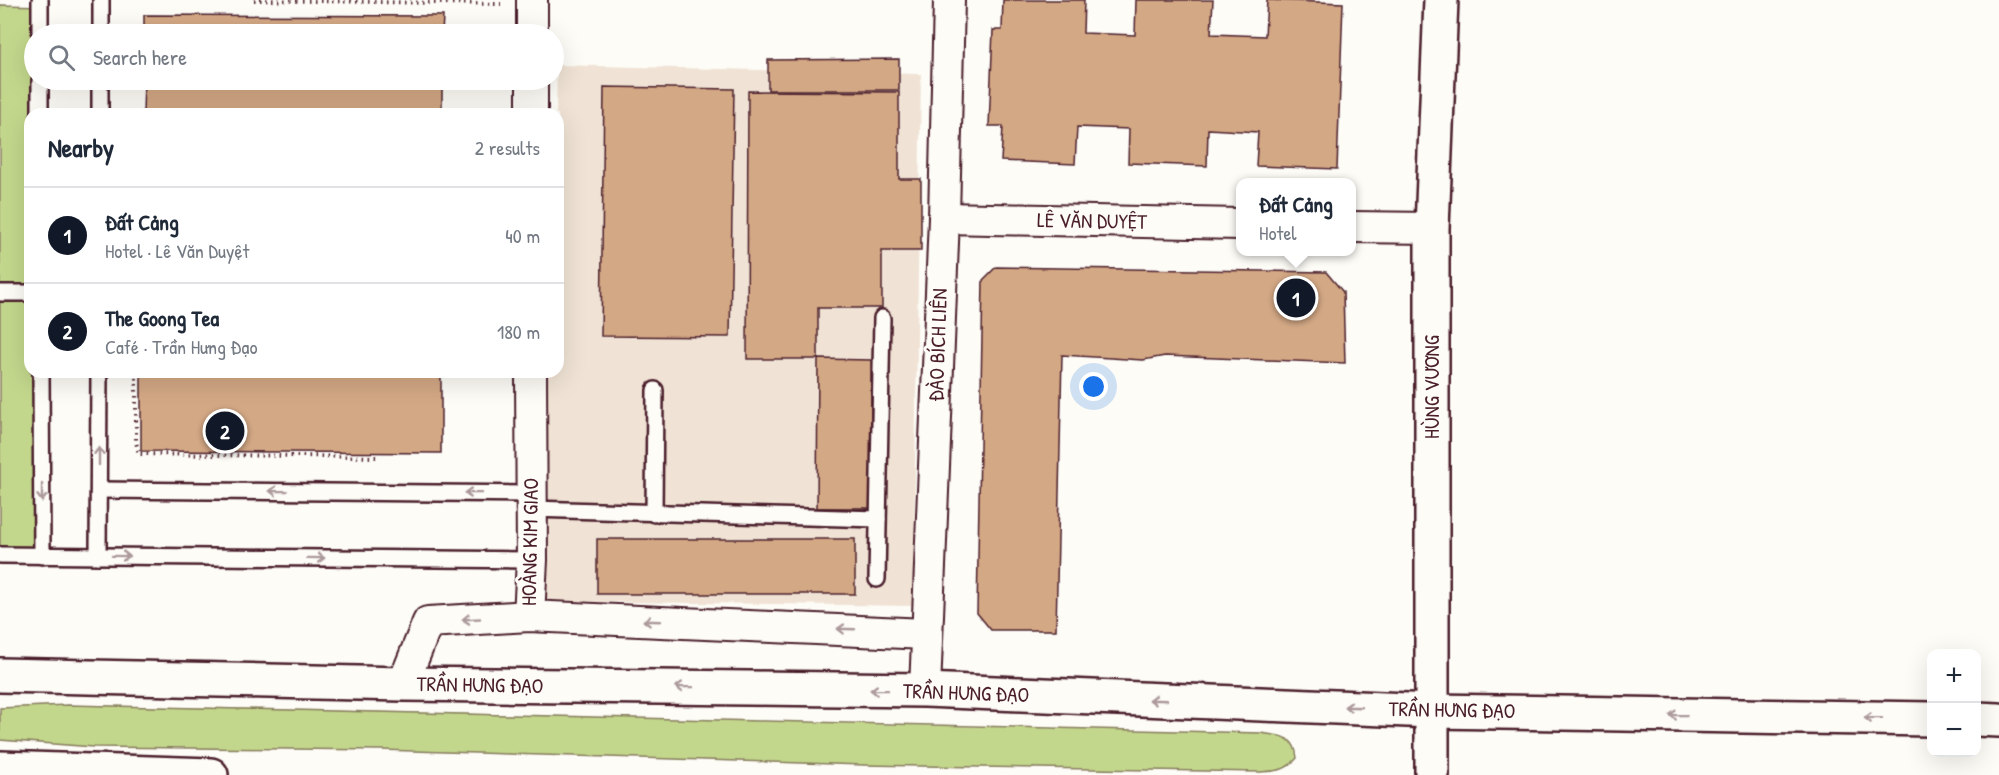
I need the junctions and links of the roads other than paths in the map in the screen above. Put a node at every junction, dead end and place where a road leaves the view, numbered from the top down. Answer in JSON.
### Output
{"nodes":[{"id":1,"x":40,"y":0,"type":"edge"},
{"id":2,"x":101,"y":0,"type":"edge"},
{"id":3,"x":950,"y":0,"type":"edge"},
{"id":4,"x":1440,"y":0,"type":"edge"},
{"id":5,"x":532,"y":2,"type":"edge"},
{"id":6,"x":40,"y":24,"type":"edge"},
{"id":7,"x":101,"y":24,"type":"edge"},
{"id":8,"x":532,"y":24,"type":"edge"},
{"id":9,"x":40,"y":90,"type":"edge"},
{"id":10,"x":100,"y":90,"type":"edge"},
{"id":11,"x":532,"y":90,"type":"edge"},
{"id":12,"x":40,"y":108,"type":"edge"},
{"id":13,"x":100,"y":108,"type":"edge"},
{"id":14,"x":532,"y":108,"type":"edge"},
{"id":15,"x":944,"y":218,"type":"junction"},
{"id":16,"x":1236,"y":224,"type":"edge"},
{"id":17,"x":1356,"y":226,"type":"edge"},
{"id":18,"x":1432,"y":228,"type":"junction"},
{"id":19,"x":0,"y":293,"type":"edge"},
{"id":20,"x":24,"y":293,"type":"edge"},
{"id":21,"x":882,"y":318,"type":"dead end"},
{"id":22,"x":41,"y":378,"type":"edge"},
{"id":23,"x":99,"y":378,"type":"edge"},
{"id":24,"x":531,"y":378,"type":"edge"},
{"id":25,"x":655,"y":390,"type":"dead end"},
{"id":26,"x":99,"y":490,"type":"junction"},
{"id":27,"x":531,"y":501,"type":"junction"},
{"id":28,"x":654,"y":514,"type":"junction"},
{"id":29,"x":878,"y":519,"type":"junction"},
{"id":30,"x":0,"y":555,"type":"edge"},
{"id":31,"x":42,"y":556,"type":"junction"},
{"id":32,"x":98,"y":556,"type":"junction"},
{"id":33,"x":532,"y":560,"type":"junction"},
{"id":34,"x":877,"y":579,"type":"dead end"},
{"id":35,"x":530,"y":616,"type":"junction"},
{"id":36,"x":926,"y":634,"type":"junction"},
{"id":37,"x":0,"y":675,"type":"edge"},
{"id":38,"x":403,"y":684,"type":"junction"},
{"id":39,"x":925,"y":690,"type":"junction"},
{"id":40,"x":1432,"y":711,"type":"junction"},
{"id":41,"x":1927,"y":719,"type":"edge"},
{"id":42,"x":1981,"y":719,"type":"edge"},
{"id":43,"x":1999,"y":720,"type":"edge"},
{"id":44,"x":0,"y":768,"type":"edge"},
{"id":45,"x":60,"y":773,"type":"edge"},
{"id":46,"x":211,"y":775,"type":"edge"},
{"id":47,"x":1432,"y":775,"type":"edge"}],
"edges":[{"from":1,"to":6,"type":"lane"},
{"from":2,"to":7,"type":"lane"},
{"from":3,"to":15,"type":"street","name":"ĐÀO BÍCH LIÊN"},
{"from":4,"to":18,"type":"street","name":"HÙNG VƯƠNG"},
{"from":5,"to":8,"type":"street"},
{"from":9,"to":12,"type":"lane"},
{"from":10,"to":13,"type":"lane"},
{"from":11,"to":14,"type":"street"},
{"from":15,"to":16,"type":"street","name":"LÊ VĂN DUYỆT"},
{"from":15,"to":36,"type":"street","name":"ĐÀO BÍCH LIÊN"},
{"from":17,"to":18,"type":"street"},
{"from":18,"to":40,"type":"street","name":"HÙNG VƯƠNG"},
{"from":19,"to":20,"type":"lane"},
{"from":21,"to":29,"type":"lane"},
{"from":22,"to":31,"type":"lane","one_way":true},
{"from":26,"to":23,"type":"lane","one_way":true},
{"from":24,"to":27,"type":"street","name":"HOÀNG KIM GIAO"},
{"from":25,"to":28,"type":"lane"},
{"from":27,"to":26,"type":"lane","one_way":true},
{"from":26,"to":32,"type":"lane"},
{"from":27,"to":28,"type":"lane"},
{"from":27,"to":33,"type":"street","name":"HOÀNG KIM GIAO"},
{"from":28,"to":29,"type":"lane"},
{"from":29,"to":34,"type":"lane"},
{"from":30,"to":31,"type":"lane"},
{"from":31,"to":32,"type":"lane"},
{"from":32,"to":33,"type":"lane","one_way":true},
{"from":33,"to":35,"type":"street","name":"HOÀNG KIM GIAO"},
{"from":36,"to":35,"type":"street","one_way":true},
{"from":35,"to":38,"type":"street","name":"HOÀNG KIM GIAO","one_way":true},
{"from":36,"to":39,"type":"street","name":"ĐÀO BÍCH LIÊN"},
{"from":37,"to":38,"type":"street","name":"TRẦN HƯNG ĐẠO"},
{"from":39,"to":38,"type":"street","name":"TRẦN HƯNG ĐẠO","one_way":true},
{"from":40,"to":39,"type":"street","name":"TRẦN HƯNG ĐẠO","one_way":true},
{"from":41,"to":40,"type":"street","name":"TRẦN HƯNG ĐẠO","one_way":true},
{"from":40,"to":47,"type":"street","name":"HÙNG VƯƠNG"},
{"from":42,"to":43,"type":"street"},
{"from":44,"to":45,"type":"street"},
{"from":45,"to":46,"type":"street"}]}
